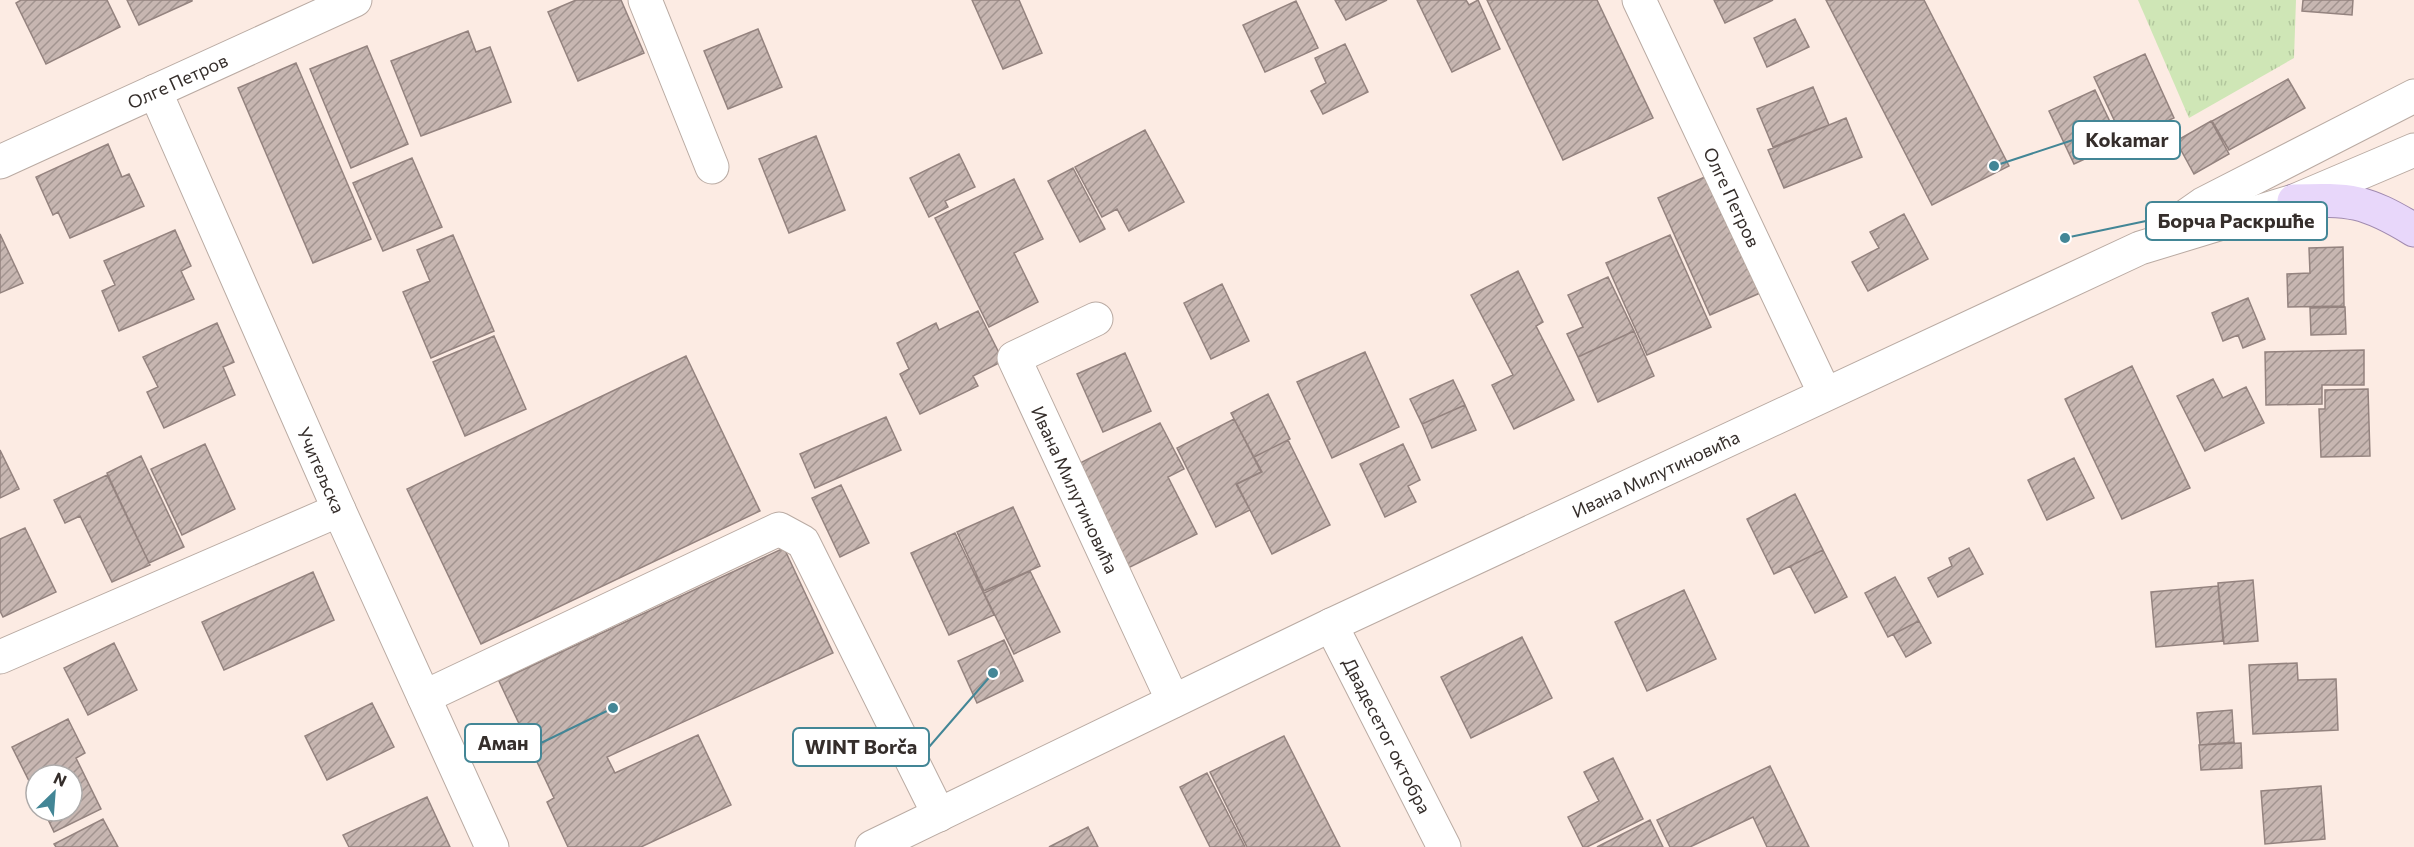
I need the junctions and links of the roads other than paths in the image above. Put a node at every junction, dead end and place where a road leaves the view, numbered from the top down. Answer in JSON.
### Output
{"nodes":[{"id":1,"x":355,"y":0,"type":"edge"},
{"id":2,"x":645,"y":0,"type":"edge"},
{"id":3,"x":1639,"y":0,"type":"edge"},
{"id":4,"x":155,"y":91,"type":"junction"},
{"id":5,"x":2414,"y":96,"type":"edge"},
{"id":6,"x":2414,"y":150,"type":"edge"},
{"id":7,"x":0,"y":162,"type":"edge"},
{"id":8,"x":712,"y":166,"type":"dead end"},
{"id":9,"x":2294,"y":201,"type":"junction"},
{"id":10,"x":2414,"y":230,"type":"edge"},
{"id":11,"x":2140,"y":248,"type":"junction"},
{"id":12,"x":1096,"y":320,"type":"dead end"},
{"id":13,"x":1825,"y":394,"type":"junction"},
{"id":14,"x":339,"y":510,"type":"junction"},
{"id":15,"x":1331,"y":625,"type":"junction"},
{"id":16,"x":0,"y":657,"type":"edge"},
{"id":17,"x":424,"y":697,"type":"junction"},
{"id":18,"x":1173,"y":701,"type":"junction"},
{"id":19,"x":939,"y":814,"type":"junction"},
{"id":20,"x":492,"y":847,"type":"edge"},
{"id":21,"x":872,"y":847,"type":"edge"},
{"id":22,"x":1444,"y":847,"type":"edge"}],
"edges":[{"from":1,"to":4,"type":"street","name":"Олге Петров"},
{"from":2,"to":8,"type":"street"},
{"from":3,"to":13,"type":"street","name":"Олге Петров"},
{"from":4,"to":7,"type":"street","name":"Олге Петров"},
{"from":4,"to":14,"type":"street","name":"Учитељска"},
{"from":5,"to":11,"type":"street","name":"Ивана Милутиновића"},
{"from":6,"to":9,"type":"street","name":"Ивана Милутиновића"},
{"from":9,"to":10,"type":"main road"},
{"from":9,"to":11,"type":"street","name":"Ивана Милутиновића"},
{"from":11,"to":13,"type":"street","name":"Ивана Милутиновића"},
{"from":12,"to":18,"type":"street","name":"Ивана Милутиновића"},
{"from":13,"to":15,"type":"street","name":"Ивана Милутиновића"},
{"from":14,"to":16,"type":"street"},
{"from":14,"to":17,"type":"street","name":"Учитељска"},
{"from":15,"to":18,"type":"street","name":"Ивана Милутиновића"},
{"from":15,"to":22,"type":"street","name":"Двадесетог октобра"},
{"from":17,"to":19,"type":"street"},
{"from":17,"to":20,"type":"street","name":"Учитељска"},
{"from":18,"to":19,"type":"street","name":"Ивана Милутиновића"},
{"from":19,"to":21,"type":"street","name":"Ивана Милутиновића"}]}
